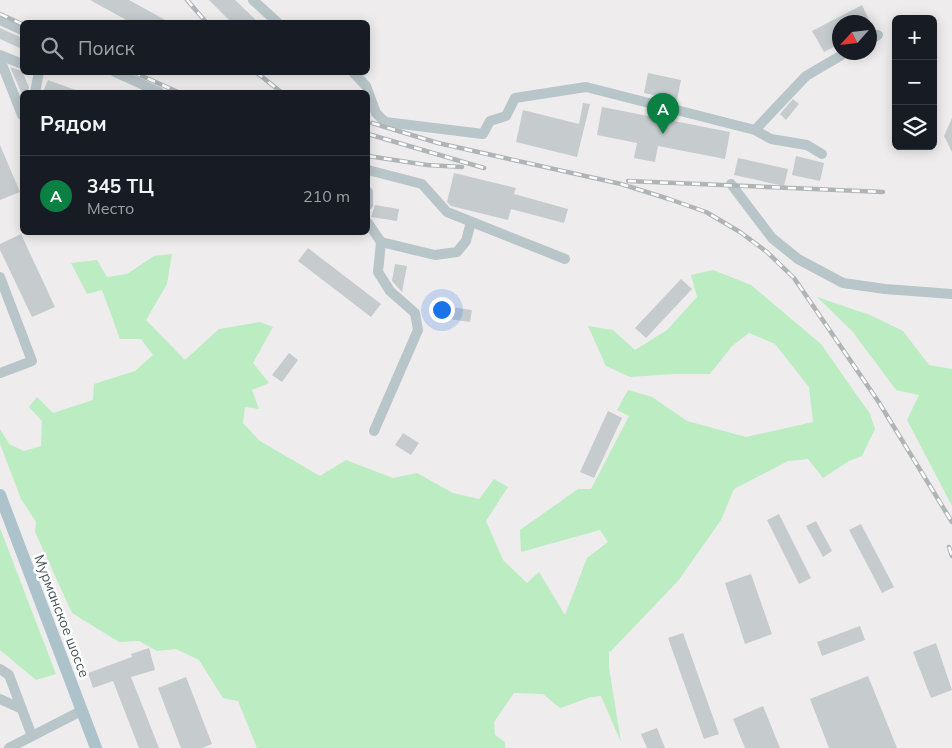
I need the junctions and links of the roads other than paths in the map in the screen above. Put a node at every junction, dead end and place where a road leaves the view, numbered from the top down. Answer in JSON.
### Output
{"nodes":[{"id":1,"x":253,"y":0,"type":"edge"},
{"id":2,"x":0,"y":20,"type":"edge"},
{"id":3,"x":276,"y":20,"type":"edge"},
{"id":4,"x":20,"y":29,"type":"edge"},
{"id":5,"x":0,"y":57,"type":"edge"},
{"id":6,"x":833,"y":60,"type":"edge"},
{"id":7,"x":20,"y":63,"type":"edge"},
{"id":8,"x":39,"y":75,"type":"edge"},
{"id":9,"x":122,"y":75,"type":"edge"},
{"id":10,"x":356,"y":75,"type":"edge"},
{"id":11,"x":35,"y":90,"type":"edge"},
{"id":12,"x":155,"y":90,"type":"edge"},
{"id":13,"x":367,"y":90,"type":"edge"},
{"id":14,"x":370,"y":97,"type":"edge"},
{"id":15,"x":20,"y":110,"type":"edge"},
{"id":16,"x":755,"y":130,"type":"junction"},
{"id":17,"x":822,"y":154,"type":"dead end"},
{"id":18,"x":370,"y":171,"type":"edge"},
{"id":19,"x":731,"y":184,"type":"dead end"},
{"id":20,"x":471,"y":222,"type":"junction"},
{"id":21,"x":370,"y":226,"type":"edge"},
{"id":22,"x":381,"y":242,"type":"junction"},
{"id":23,"x":565,"y":259,"type":"dead end"},
{"id":24,"x":0,"y":277,"type":"edge"},
{"id":25,"x":952,"y":294,"type":"edge"},
{"id":26,"x":0,"y":373,"type":"edge"},
{"id":27,"x":374,"y":430,"type":"dead end"},
{"id":28,"x":0,"y":495,"type":"edge"},
{"id":29,"x":0,"y":669,"type":"edge"},
{"id":30,"x":0,"y":699,"type":"edge"},
{"id":31,"x":22,"y":709,"type":"junction"},
{"id":32,"x":81,"y":711,"type":"junction"},
{"id":33,"x":32,"y":736,"type":"junction"},
{"id":34,"x":8,"y":748,"type":"edge"},
{"id":35,"x":96,"y":748,"type":"edge"}],
"edges":[{"from":1,"to":3,"type":"street"},
{"from":2,"to":4,"type":"street"},
{"from":5,"to":7,"type":"street"},
{"from":5,"to":15,"type":"street"},
{"from":6,"to":16,"type":"street"},
{"from":8,"to":11,"type":"street"},
{"from":9,"to":12,"type":"street"},
{"from":10,"to":13,"type":"street"},
{"from":14,"to":16,"type":"street"},
{"from":16,"to":17,"type":"street"},
{"from":18,"to":20,"type":"street"},
{"from":19,"to":25,"type":"street"},
{"from":20,"to":22,"type":"street"},
{"from":20,"to":23,"type":"street"},
{"from":21,"to":22,"type":"street"},
{"from":22,"to":27,"type":"street"},
{"from":24,"to":26,"type":"street"},
{"from":28,"to":32,"type":"main road","name":"Мурманское шоссе"},
{"from":29,"to":31,"type":"street"},
{"from":30,"to":31,"type":"street"},
{"from":31,"to":33,"type":"street"},
{"from":32,"to":33,"type":"street"},
{"from":32,"to":35,"type":"main road","name":"Мурманское шоссе"},
{"from":33,"to":34,"type":"street"}]}
